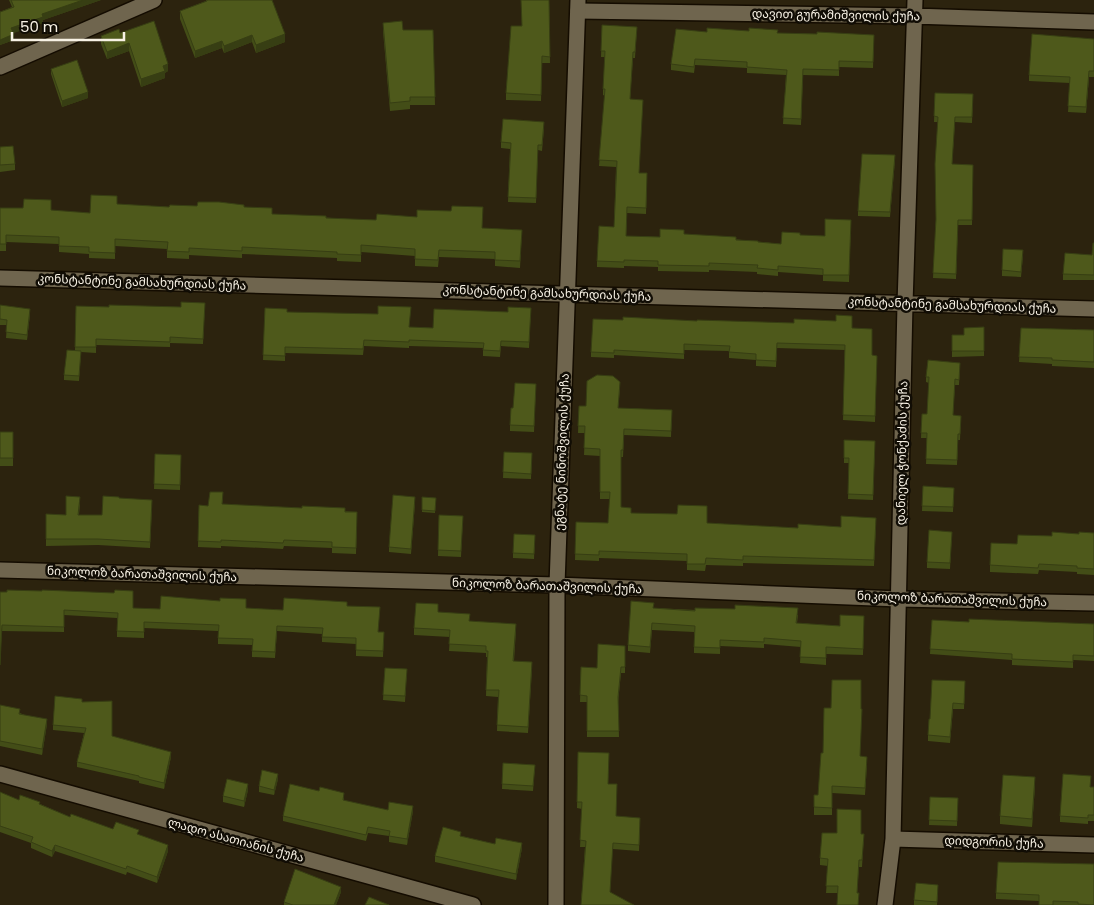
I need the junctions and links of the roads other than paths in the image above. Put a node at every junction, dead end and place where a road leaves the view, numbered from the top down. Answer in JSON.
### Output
{"nodes":[{"id":1,"x":154,"y":0,"type":"edge"},
{"id":2,"x":915,"y":0,"type":"edge"},
{"id":3,"x":578,"y":5,"type":"edge"},
{"id":4,"x":914,"y":16,"type":"junction"},
{"id":5,"x":1094,"y":22,"type":"edge"},
{"id":6,"x":0,"y":67,"type":"edge"},
{"id":7,"x":0,"y":278,"type":"edge"},
{"id":8,"x":568,"y":294,"type":"junction"},
{"id":9,"x":905,"y":304,"type":"junction"},
{"id":10,"x":1094,"y":309,"type":"edge"},
{"id":11,"x":0,"y":570,"type":"edge"},
{"id":12,"x":557,"y":585,"type":"junction"},
{"id":13,"x":899,"y":599,"type":"junction"},
{"id":14,"x":1094,"y":603,"type":"edge"},
{"id":15,"x":0,"y":774,"type":"edge"},
{"id":16,"x":893,"y":840,"type":"junction"},
{"id":17,"x":1094,"y":845,"type":"edge"},
{"id":18,"x":472,"y":905,"type":"edge"},
{"id":19,"x":556,"y":905,"type":"edge"},
{"id":20,"x":885,"y":905,"type":"edge"}],
"edges":[{"from":1,"to":6,"type":"street"},
{"from":2,"to":4,"type":"street","name":"დანიელ ჭონქაძის ქუჩა"},
{"from":3,"to":4,"type":"street","name":"დავით გურამიშვილის ქუჩა"},
{"from":3,"to":8,"type":"street","name":"ეგნატე ნინოშვილის ქუჩა"},
{"from":4,"to":5,"type":"street","name":"დავით გურამიშვილის ქუჩა"},
{"from":4,"to":9,"type":"street","name":"დანიელ ჭონქაძის ქუჩა"},
{"from":7,"to":8,"type":"street","name":"კონსტანტინე გამსახურდიას ქუჩა"},
{"from":8,"to":9,"type":"street","name":"კონსტანტინე გამსახურდიას ქუჩა"},
{"from":8,"to":12,"type":"street","name":"ეგნატე ნინოშვილის ქუჩა"},
{"from":9,"to":10,"type":"street","name":"კონსტანტინე გამსახურდიას ქუჩა"},
{"from":9,"to":13,"type":"street","name":"დანიელ ჭონქაძის ქუჩა"},
{"from":11,"to":12,"type":"street","name":"ნიკოლოზ ბარათაშვილის ქუჩა"},
{"from":12,"to":13,"type":"street","name":"ნიკოლოზ ბარათაშვილის ქუჩა"},
{"from":12,"to":19,"type":"street","name":"ეგნატე ნინოშვილის ქუჩა"},
{"from":13,"to":14,"type":"street","name":"ნიკოლოზ ბარათაშვილის ქუჩა"},
{"from":13,"to":16,"type":"street","name":"დანიელ ჭონქაძის ქუჩა"},
{"from":15,"to":18,"type":"street","name":"ლადო ასათიანის ქუჩა"},
{"from":16,"to":17,"type":"street","name":"დიდგორის ქუჩა"},
{"from":16,"to":20,"type":"street","name":"დანიელ ჭონქაძის ქუჩა"}]}
